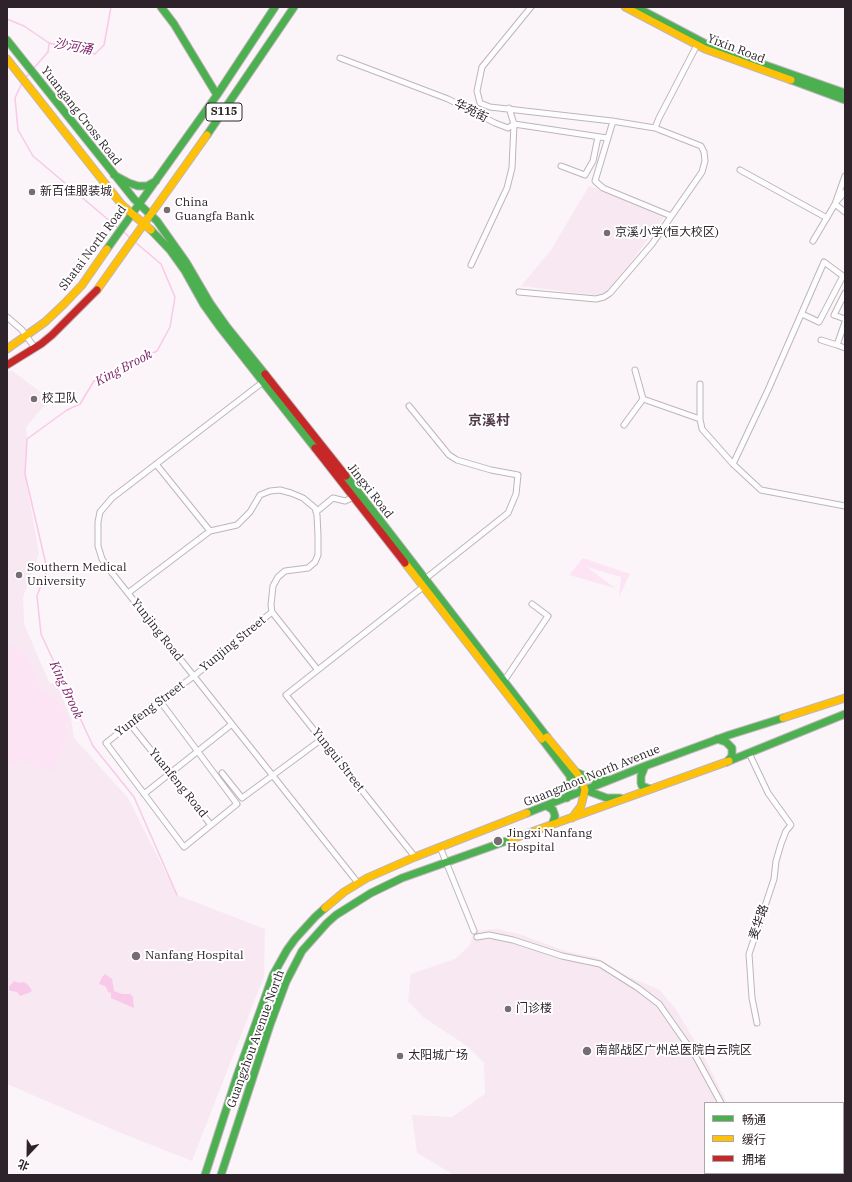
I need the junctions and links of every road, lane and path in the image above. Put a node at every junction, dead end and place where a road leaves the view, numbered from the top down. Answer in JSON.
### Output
{"nodes":[{"id":1,"x":161,"y":7,"type":"edge"},
{"id":2,"x":275,"y":7,"type":"edge"},
{"id":3,"x":294,"y":7,"type":"edge"},
{"id":4,"x":530,"y":7,"type":"edge"},
{"id":5,"x":625,"y":7,"type":"edge"},
{"id":6,"x":636,"y":7,"type":"edge"},
{"id":7,"x":7,"y":40,"type":"edge"},
{"id":8,"x":697,"y":45,"type":"junction"},
{"id":9,"x":340,"y":58,"type":"dead end"},
{"id":10,"x":7,"y":60,"type":"edge"},
{"id":11,"x":845,"y":93,"type":"edge"},
{"id":12,"x":217,"y":95,"type":"junction"},
{"id":13,"x":845,"y":100,"type":"edge"},
{"id":14,"x":509,"y":108,"type":"junction"},
{"id":15,"x":613,"y":121,"type":"junction"},
{"id":16,"x":514,"y":124,"type":"junction"},
{"id":17,"x":655,"y":128,"type":"junction"},
{"id":18,"x":598,"y":137,"type":"junction"},
{"id":19,"x":607,"y":138,"type":"junction"},
{"id":20,"x":79,"y":149,"type":"junction"},
{"id":21,"x":97,"y":152,"type":"junction"},
{"id":22,"x":561,"y":166,"type":"dead end"},
{"id":23,"x":740,"y":170,"type":"dead end"},
{"id":24,"x":114,"y":175,"type":"junction"},
{"id":25,"x":845,"y":176,"type":"edge"},
{"id":26,"x":157,"y":181,"type":"junction"},
{"id":27,"x":845,"y":192,"type":"edge"},
{"id":28,"x":139,"y":204,"type":"junction"},
{"id":29,"x":835,"y":204,"type":"junction"},
{"id":30,"x":845,"y":212,"type":"edge"},
{"id":31,"x":132,"y":214,"type":"junction"},
{"id":32,"x":151,"y":214,"type":"junction"},
{"id":33,"x":671,"y":216,"type":"junction"},
{"id":34,"x":827,"y":218,"type":"junction"},
{"id":35,"x":145,"y":224,"type":"junction"},
{"id":36,"x":813,"y":241,"type":"dead end"},
{"id":37,"x":471,"y":265,"type":"dead end"},
{"id":38,"x":519,"y":292,"type":"dead end"},
{"id":39,"x":845,"y":294,"type":"edge"},
{"id":40,"x":802,"y":314,"type":"junction"},
{"id":41,"x":7,"y":317,"type":"edge"},
{"id":42,"x":845,"y":319,"type":"edge"},
{"id":43,"x":845,"y":322,"type":"edge"},
{"id":44,"x":27,"y":335,"type":"junction"},
{"id":45,"x":821,"y":340,"type":"dead end"},
{"id":46,"x":837,"y":345,"type":"junction"},
{"id":47,"x":35,"y":348,"type":"junction"},
{"id":48,"x":845,"y":348,"type":"edge"},
{"id":49,"x":7,"y":349,"type":"edge"},
{"id":50,"x":7,"y":366,"type":"edge"},
{"id":51,"x":635,"y":370,"type":"dead end"},
{"id":52,"x":263,"y":382,"type":"junction"},
{"id":53,"x":700,"y":384,"type":"dead end"},
{"id":54,"x":643,"y":399,"type":"junction"},
{"id":55,"x":409,"y":406,"type":"dead end"},
{"id":56,"x":700,"y":419,"type":"junction"},
{"id":57,"x":624,"y":425,"type":"dead end"},
{"id":58,"x":156,"y":464,"type":"junction"},
{"id":59,"x":733,"y":464,"type":"junction"},
{"id":60,"x":354,"y":497,"type":"junction"},
{"id":61,"x":845,"y":506,"type":"edge"},
{"id":62,"x":316,"y":512,"type":"junction"},
{"id":63,"x":210,"y":531,"type":"junction"},
{"id":64,"x":424,"y":579,"type":"junction"},
{"id":65,"x":423,"y":587,"type":"junction"},
{"id":66,"x":128,"y":594,"type":"junction"},
{"id":67,"x":532,"y":604,"type":"dead end"},
{"id":68,"x":272,"y":612,"type":"junction"},
{"id":69,"x":317,"y":669,"type":"junction"},
{"id":70,"x":194,"y":676,"type":"junction"},
{"id":71,"x":504,"y":682,"type":"junction"},
{"id":72,"x":845,"y":698,"type":"edge"},
{"id":73,"x":160,"y":701,"type":"junction"},
{"id":74,"x":845,"y":714,"type":"edge"},
{"id":75,"x":130,"y":724,"type":"junction"},
{"id":76,"x":232,"y":724,"type":"junction"},
{"id":77,"x":322,"y":739,"type":"junction"},
{"id":78,"x":717,"y":739,"type":"junction"},
{"id":79,"x":106,"y":743,"type":"joint"},
{"id":80,"x":197,"y":752,"type":"junction"},
{"id":81,"x":748,"y":753,"type":"junction"},
{"id":82,"x":728,"y":762,"type":"junction"},
{"id":83,"x":645,"y":766,"type":"junction"},
{"id":84,"x":222,"y":773,"type":"dead end"},
{"id":85,"x":170,"y":774,"type":"junction"},
{"id":86,"x":573,"y":774,"type":"junction"},
{"id":87,"x":272,"y":775,"type":"junction"},
{"id":88,"x":617,"y":778,"type":"junction"},
{"id":89,"x":650,"y":789,"type":"junction"},
{"id":90,"x":585,"y":790,"type":"junction"},
{"id":91,"x":144,"y":794,"type":"junction"},
{"id":92,"x":628,"y":797,"type":"junction"},
{"id":93,"x":567,"y":798,"type":"junction"},
{"id":94,"x":547,"y":806,"type":"junction"},
{"id":95,"x":571,"y":818,"type":"junction"},
{"id":96,"x":211,"y":825,"type":"junction"},
{"id":97,"x":552,"y":825,"type":"junction"},
{"id":98,"x":440,"y":847,"type":"junction"},
{"id":99,"x":415,"y":857,"type":"junction"},
{"id":100,"x":447,"y":862,"type":"junction"},
{"id":101,"x":358,"y":883,"type":"junction"},
{"id":102,"x":474,"y":931,"type":"dead end"},
{"id":103,"x":477,"y":937,"type":"dead end"},
{"id":104,"x":756,"y":1023,"type":"dead end"},
{"id":105,"x":720,"y":1102,"type":"edge"},
{"id":106,"x":205,"y":1175,"type":"edge"},
{"id":107,"x":220,"y":1175,"type":"edge"}],
"edges":[{"from":1,"to":12,"type":"main road"},
{"from":2,"to":12,"type":"main road","number":"S115"},
{"from":3,"to":32,"type":"main road","number":"S115"},
{"from":4,"to":14,"type":"street"},
{"from":5,"to":8,"type":"main road","name":"Yixin Road"},
{"from":6,"to":11,"type":"main road","name":"Yixin Road"},
{"from":7,"to":21,"type":"main road","name":"Yuangang Cross Road"},
{"from":8,"to":13,"type":"main road","name":"Yixin Road"},
{"from":8,"to":17,"type":"street"},
{"from":9,"to":16,"type":"street","name":"华苑街"},
{"from":10,"to":20,"type":"main road","name":"Yuangang Cross Road"},
{"from":12,"to":26,"type":"main road","number":"S115"},
{"from":14,"to":15,"type":"street"},
{"from":14,"to":16,"type":"street"},
{"from":15,"to":17,"type":"street"},
{"from":15,"to":19,"type":"street"},
{"from":16,"to":18,"type":"street","name":"华苑街"},
{"from":16,"to":37,"type":"street"},
{"from":17,"to":33,"type":"street"},
{"from":18,"to":19,"type":"street","name":"华苑街"},
{"from":18,"to":22,"type":"street"},
{"from":19,"to":33,"type":"street"},
{"from":20,"to":21,"type":"main road"},
{"from":20,"to":31,"type":"main road","name":"Yuangang Cross Road"},
{"from":21,"to":24,"type":"main road","name":"Yuangang Cross Road"},
{"from":23,"to":34,"type":"street"},
{"from":24,"to":26,"type":"main road"},
{"from":24,"to":28,"type":"main road","name":"Yuangang Cross Road"},
{"from":25,"to":29,"type":"street"},
{"from":26,"to":28,"type":"main road","number":"S115"},
{"from":27,"to":29,"type":"street"},
{"from":28,"to":31,"type":"main road","name":"Shatai North Road","number":"S115"},
{"from":28,"to":32,"type":"main road","name":"Jingxi Road"},
{"from":29,"to":30,"type":"street"},
{"from":29,"to":34,"type":"street"},
{"from":31,"to":35,"type":"main road","name":"Jingxi Road"},
{"from":31,"to":44,"type":"main road","name":"Shatai North Road","number":"S115"},
{"from":32,"to":35,"type":"main road","number":"S115"},
{"from":32,"to":64,"type":"main road","name":"Jingxi Road"},
{"from":33,"to":38,"type":"street"},
{"from":34,"to":36,"type":"street"},
{"from":35,"to":47,"type":"main road","number":"S115"},
{"from":35,"to":52,"type":"main road","name":"Jingxi Road"},
{"from":39,"to":42,"type":"street"},
{"from":40,"to":40,"type":"street"},
{"from":40,"to":59,"type":"street"},
{"from":41,"to":44,"type":"street"},
{"from":43,"to":46,"type":"street"},
{"from":44,"to":47,"type":"street"},
{"from":44,"to":49,"type":"main road","name":"Shatai North Road","number":"S115"},
{"from":45,"to":46,"type":"street"},
{"from":46,"to":48,"type":"street"},
{"from":47,"to":50,"type":"main road"},
{"from":51,"to":54,"type":"street"},
{"from":52,"to":58,"type":"street","name":"Yunjing Road"},
{"from":52,"to":60,"type":"main road","name":"Jingxi Road"},
{"from":53,"to":56,"type":"street"},
{"from":54,"to":56,"type":"street"},
{"from":54,"to":57,"type":"street"},
{"from":55,"to":64,"type":"street"},
{"from":56,"to":59,"type":"street"},
{"from":58,"to":63,"type":"street"},
{"from":58,"to":66,"type":"street","name":"Yunjing Road"},
{"from":59,"to":61,"type":"street"},
{"from":60,"to":62,"type":"street"},
{"from":60,"to":65,"type":"main road","name":"Jingxi Road"},
{"from":62,"to":63,"type":"street"},
{"from":62,"to":68,"type":"street"},
{"from":63,"to":66,"type":"street"},
{"from":64,"to":71,"type":"main road","name":"Jingxi Road"},
{"from":65,"to":69,"type":"street","name":"Yungui Street"},
{"from":65,"to":86,"type":"main road","name":"Jingxi Road"},
{"from":66,"to":70,"type":"street","name":"Yunjing Road"},
{"from":67,"to":71,"type":"street"},
{"from":68,"to":69,"type":"street"},
{"from":68,"to":70,"type":"street","name":"Yunjing Street"},
{"from":69,"to":77,"type":"street","name":"Yungui Street"},
{"from":70,"to":73,"type":"street","name":"Yunfeng Street"},
{"from":70,"to":76,"type":"street","name":"Yunjing Road"},
{"from":71,"to":86,"type":"main road","name":"Jingxi Road"},
{"from":72,"to":78,"type":"main road","name":"Guangzhou North Avenue"},
{"from":73,"to":75,"type":"street","name":"Yunfeng Street"},
{"from":73,"to":80,"type":"street"},
{"from":74,"to":81,"type":"main road"},
{"from":75,"to":79,"type":"street","name":"Yunfeng Street"},
{"from":75,"to":85,"type":"street","name":"Yuanfeng Road"},
{"from":76,"to":80,"type":"street"},
{"from":76,"to":87,"type":"street","name":"Yunjing Road"},
{"from":77,"to":87,"type":"street"},
{"from":77,"to":99,"type":"street","name":"Yungui Street"},
{"from":78,"to":82,"type":"main road"},
{"from":78,"to":83,"type":"main road","name":"Guangzhou North Avenue"},
{"from":79,"to":91,"type":"street","name":"Yuanfeng Road"},
{"from":80,"to":85,"type":"street"},
{"from":80,"to":96,"type":"street"},
{"from":81,"to":82,"type":"main road"},
{"from":81,"to":104,"type":"street","name":"麦华路"},
{"from":82,"to":89,"type":"main road"},
{"from":83,"to":88,"type":"main road","name":"Guangzhou North Avenue"},
{"from":83,"to":89,"type":"main road"},
{"from":84,"to":87,"type":"street"},
{"from":85,"to":91,"type":"street"},
{"from":85,"to":96,"type":"street","name":"Yuanfeng Road"},
{"from":86,"to":88,"type":"main road"},
{"from":86,"to":90,"type":"main road","name":"Jingxi Road"},
{"from":86,"to":93,"type":"main road"},
{"from":87,"to":101,"type":"street","name":"Yunjing Road"},
{"from":88,"to":90,"type":"main road","name":"Guangzhou North Avenue"},
{"from":89,"to":92,"type":"main road"},
{"from":90,"to":92,"type":"main road","name":"Jingxi Road"},
{"from":90,"to":93,"type":"main road","name":"Guangzhou North Avenue"},
{"from":90,"to":95,"type":"main road"},
{"from":91,"to":96,"type":"street","name":"Yuanfeng Road"},
{"from":92,"to":95,"type":"main road"},
{"from":93,"to":94,"type":"main road","name":"Guangzhou North Avenue"},
{"from":94,"to":97,"type":"main road"},
{"from":94,"to":98,"type":"main road","name":"Guangzhou North Avenue"},
{"from":95,"to":97,"type":"main road","name":"Guangzhou Avenue North"},
{"from":97,"to":100,"type":"main road","name":"Guangzhou Avenue North"},
{"from":98,"to":99,"type":"main road","name":"Guangzhou North Avenue"},
{"from":98,"to":100,"type":"street"},
{"from":99,"to":101,"type":"main road","name":"Guangzhou North Avenue"},
{"from":100,"to":102,"type":"street"},
{"from":100,"to":107,"type":"main road","name":"Guangzhou Avenue North"},
{"from":101,"to":106,"type":"main road","name":"Guangzhou North Avenue"},
{"from":103,"to":105,"type":"street"}]}
